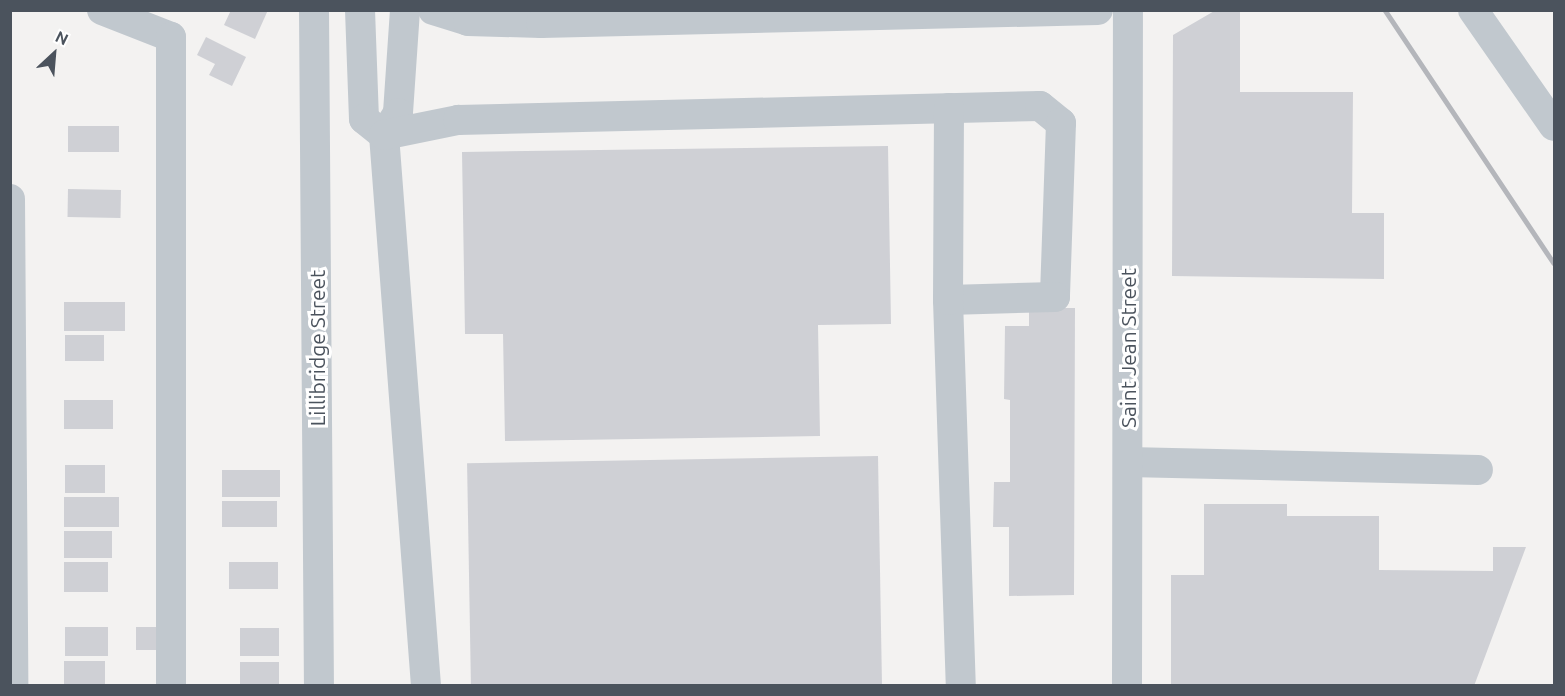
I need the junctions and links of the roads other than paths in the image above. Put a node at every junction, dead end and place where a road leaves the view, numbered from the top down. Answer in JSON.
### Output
{"nodes":[{"id":1,"x":102,"y":10,"type":"edge"},
{"id":2,"x":314,"y":10,"type":"edge"},
{"id":3,"x":360,"y":10,"type":"edge"},
{"id":4,"x":405,"y":10,"type":"edge"},
{"id":5,"x":433,"y":10,"type":"edge"},
{"id":6,"x":1098,"y":10,"type":"edge"},
{"id":7,"x":1128,"y":10,"type":"edge"},
{"id":8,"x":1473,"y":10,"type":"edge"},
{"id":9,"x":949,"y":108,"type":"junction"},
{"id":10,"x":1554,"y":126,"type":"edge"},
{"id":11,"x":384,"y":135,"type":"junction"},
{"id":12,"x":10,"y":199,"type":"edge"},
{"id":13,"x":948,"y":300,"type":"junction"},
{"id":14,"x":1128,"y":462,"type":"junction"},
{"id":15,"x":1478,"y":470,"type":"dead end"},
{"id":16,"x":13,"y":686,"type":"edge"},
{"id":17,"x":171,"y":686,"type":"edge"},
{"id":18,"x":319,"y":686,"type":"edge"},
{"id":19,"x":426,"y":686,"type":"edge"},
{"id":20,"x":962,"y":686,"type":"edge"},
{"id":21,"x":1127,"y":686,"type":"edge"}],
"edges":[{"from":1,"to":17,"type":"street"},
{"from":2,"to":18,"type":"street","name":"Lillibridge Street"},
{"from":3,"to":11,"type":"street"},
{"from":4,"to":11,"type":"street"},
{"from":5,"to":6,"type":"street"},
{"from":7,"to":14,"type":"street","name":"Saint Jean Street"},
{"from":8,"to":10,"type":"street"},
{"from":9,"to":11,"type":"street"},
{"from":9,"to":13,"type":"street"},
{"from":9,"to":13,"type":"street"},
{"from":11,"to":19,"type":"street"},
{"from":12,"to":16,"type":"street"},
{"from":13,"to":20,"type":"street"},
{"from":14,"to":15,"type":"street"},
{"from":14,"to":21,"type":"street","name":"Saint Jean Street"}]}
